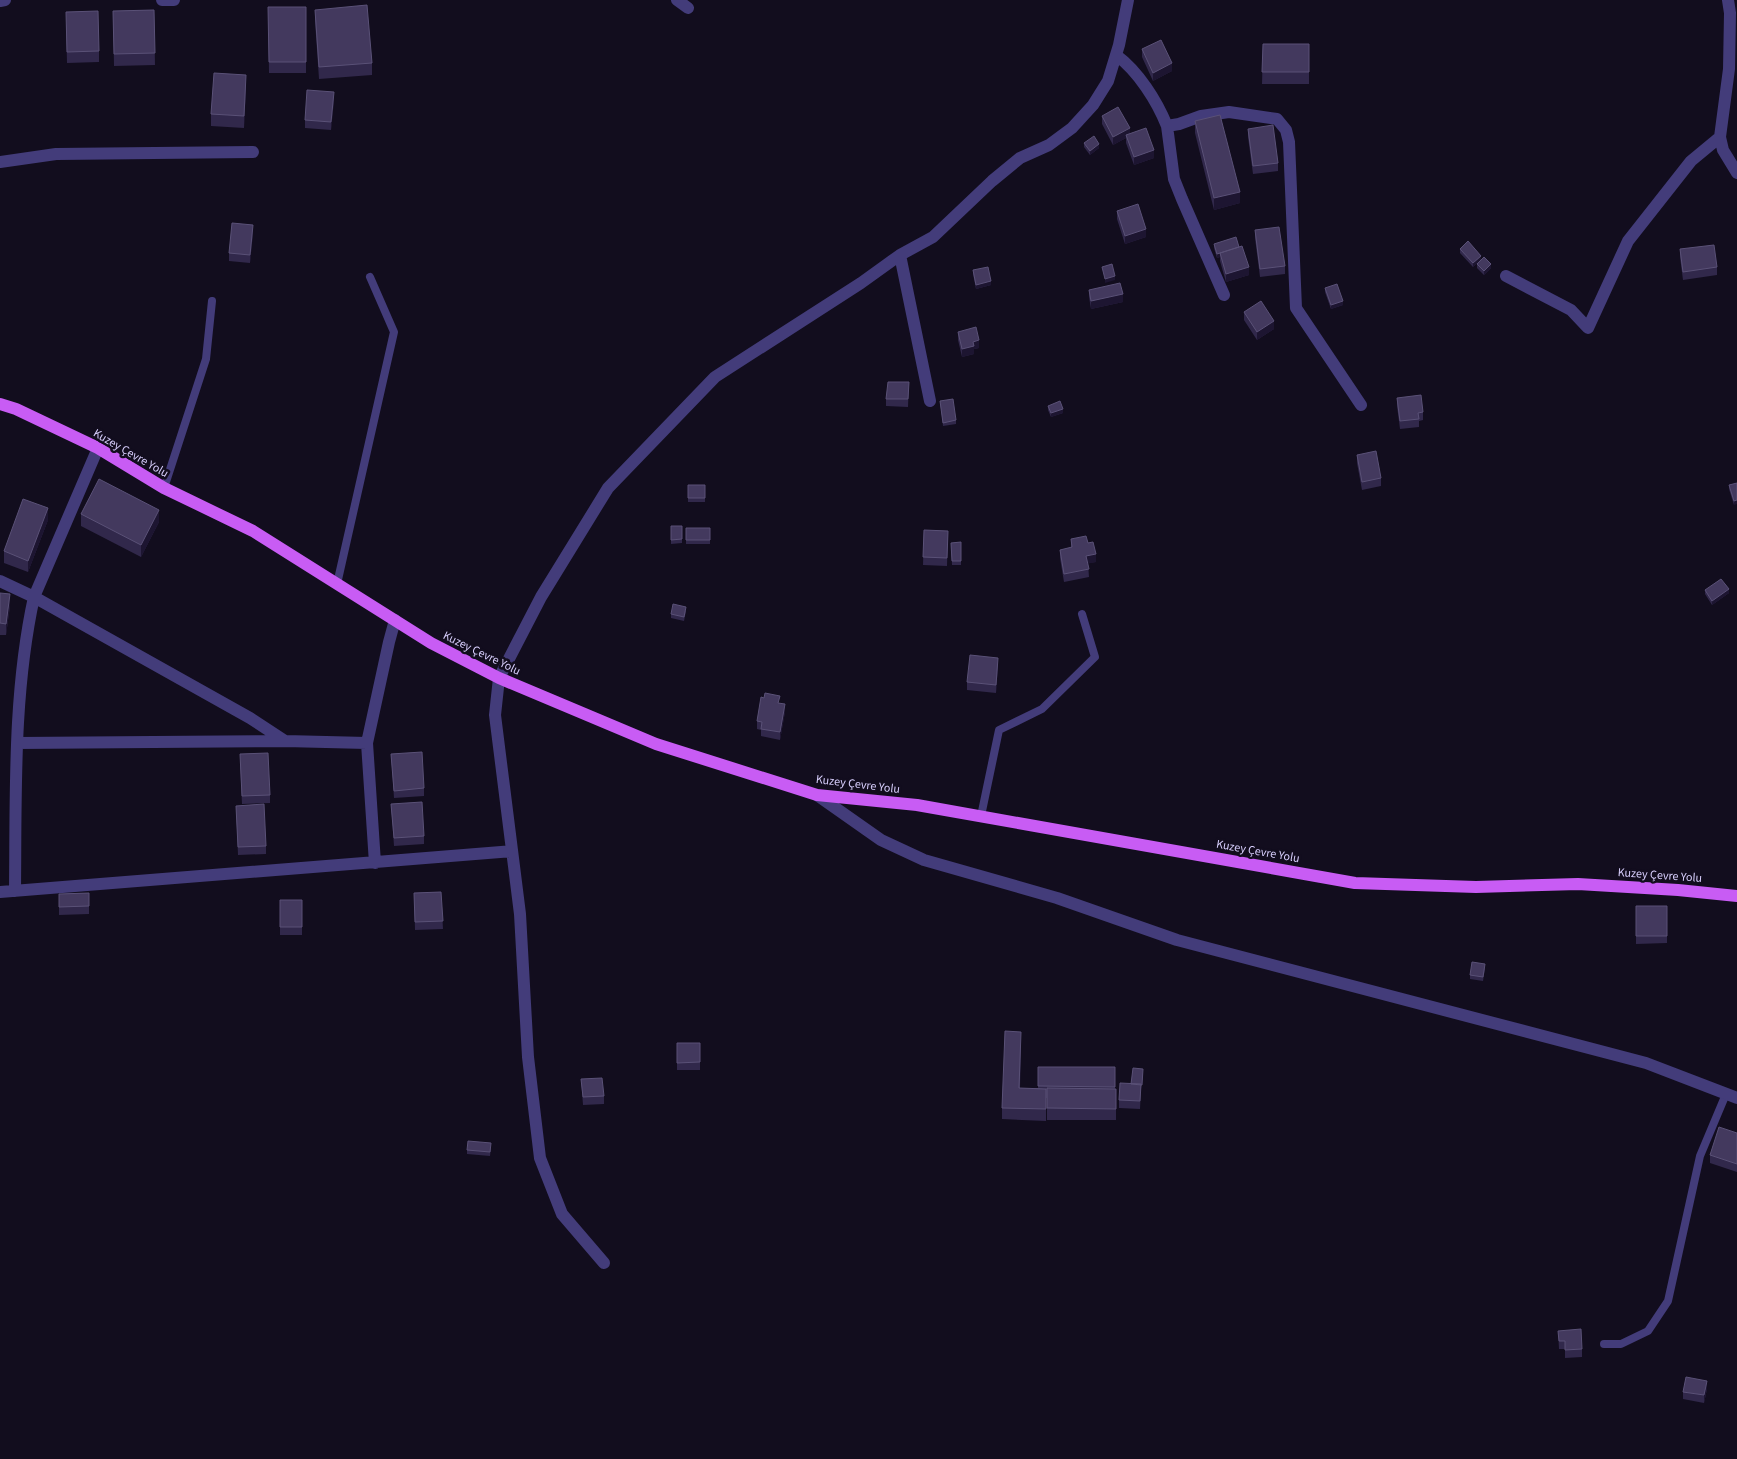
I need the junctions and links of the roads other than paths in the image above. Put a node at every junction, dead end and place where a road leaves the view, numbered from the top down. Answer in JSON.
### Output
{"nodes":[{"id":1,"x":6,"y":0,"type":"edge"},
{"id":2,"x":162,"y":0,"type":"edge"},
{"id":3,"x":166,"y":0,"type":"edge"},
{"id":4,"x":174,"y":0,"type":"edge"},
{"id":5,"x":677,"y":0,"type":"edge"},
{"id":6,"x":1128,"y":0,"type":"edge"},
{"id":7,"x":1728,"y":0,"type":"edge"},
{"id":8,"x":0,"y":1,"type":"edge"},
{"id":9,"x":688,"y":8,"type":"dead end"},
{"id":10,"x":1116,"y":55,"type":"junction"},
{"id":11,"x":1167,"y":126,"type":"junction"},
{"id":12,"x":1720,"y":137,"type":"junction"},
{"id":13,"x":253,"y":152,"type":"dead end"},
{"id":14,"x":0,"y":162,"type":"edge"},
{"id":15,"x":1737,"y":173,"type":"edge"},
{"id":16,"x":900,"y":255,"type":"junction"},
{"id":17,"x":1506,"y":276,"type":"dead end"},
{"id":18,"x":370,"y":277,"type":"dead end"},
{"id":19,"x":1224,"y":295,"type":"dead end"},
{"id":20,"x":212,"y":301,"type":"dead end"},
{"id":21,"x":930,"y":401,"type":"dead end"},
{"id":22,"x":0,"y":404,"type":"edge"},
{"id":23,"x":1361,"y":405,"type":"dead end"},
{"id":24,"x":98,"y":448,"type":"junction"},
{"id":25,"x":164,"y":488,"type":"junction"},
{"id":26,"x":0,"y":581,"type":"edge"},
{"id":27,"x":337,"y":584,"type":"junction"},
{"id":28,"x":34,"y":597,"type":"junction"},
{"id":29,"x":1082,"y":614,"type":"dead end"},
{"id":30,"x":395,"y":620,"type":"junction"},
{"id":31,"x":498,"y":678,"type":"junction"},
{"id":32,"x":284,"y":740,"type":"junction"},
{"id":33,"x":17,"y":743,"type":"junction"},
{"id":34,"x":367,"y":743,"type":"junction"},
{"id":35,"x":817,"y":795,"type":"junction"},
{"id":36,"x":981,"y":816,"type":"junction"},
{"id":37,"x":512,"y":850,"type":"junction"},
{"id":38,"x":374,"y":863,"type":"junction"},
{"id":39,"x":15,"y":891,"type":"junction"},
{"id":40,"x":0,"y":892,"type":"edge"},
{"id":41,"x":1737,"y":896,"type":"edge"},
{"id":42,"x":1731,"y":1096,"type":"edge"},
{"id":43,"x":604,"y":1263,"type":"dead end"},
{"id":44,"x":1604,"y":1344,"type":"dead end"}],
"edges":[{"from":1,"to":8,"type":"street"},
{"from":2,"to":3,"type":"street"},
{"from":3,"to":4,"type":"street"},
{"from":5,"to":9,"type":"street"},
{"from":6,"to":10,"type":"street"},
{"from":7,"to":12,"type":"street"},
{"from":10,"to":11,"type":"street"},
{"from":10,"to":16,"type":"street"},
{"from":11,"to":19,"type":"street"},
{"from":11,"to":23,"type":"street"},
{"from":12,"to":15,"type":"street"},
{"from":12,"to":17,"type":"street"},
{"from":13,"to":14,"type":"street"},
{"from":16,"to":21,"type":"street"},
{"from":16,"to":31,"type":"street"},
{"from":18,"to":27,"type":"lane"},
{"from":20,"to":25,"type":"lane"},
{"from":22,"to":24,"type":"main road","name":"Kuzey Çevre Yolu"},
{"from":24,"to":25,"type":"main road","name":"Kuzey Çevre Yolu"},
{"from":24,"to":28,"type":"street"},
{"from":25,"to":27,"type":"main road","name":"Kuzey Çevre Yolu"},
{"from":26,"to":28,"type":"street"},
{"from":27,"to":30,"type":"main road","name":"Kuzey Çevre Yolu"},
{"from":28,"to":32,"type":"street"},
{"from":28,"to":33,"type":"street"},
{"from":29,"to":36,"type":"lane"},
{"from":30,"to":31,"type":"main road","name":"Kuzey Çevre Yolu"},
{"from":30,"to":34,"type":"street"},
{"from":31,"to":35,"type":"main road","name":"Kuzey Çevre Yolu"},
{"from":31,"to":37,"type":"street"},
{"from":32,"to":33,"type":"street"},
{"from":32,"to":34,"type":"street"},
{"from":33,"to":39,"type":"street"},
{"from":34,"to":38,"type":"street"},
{"from":35,"to":36,"type":"main road","name":"Kuzey Çevre Yolu"},
{"from":35,"to":42,"type":"street"},
{"from":36,"to":41,"type":"main road","name":"Kuzey Çevre Yolu"},
{"from":37,"to":38,"type":"street"},
{"from":37,"to":43,"type":"street"},
{"from":38,"to":39,"type":"street"},
{"from":39,"to":40,"type":"street"},
{"from":42,"to":44,"type":"lane"}]}
